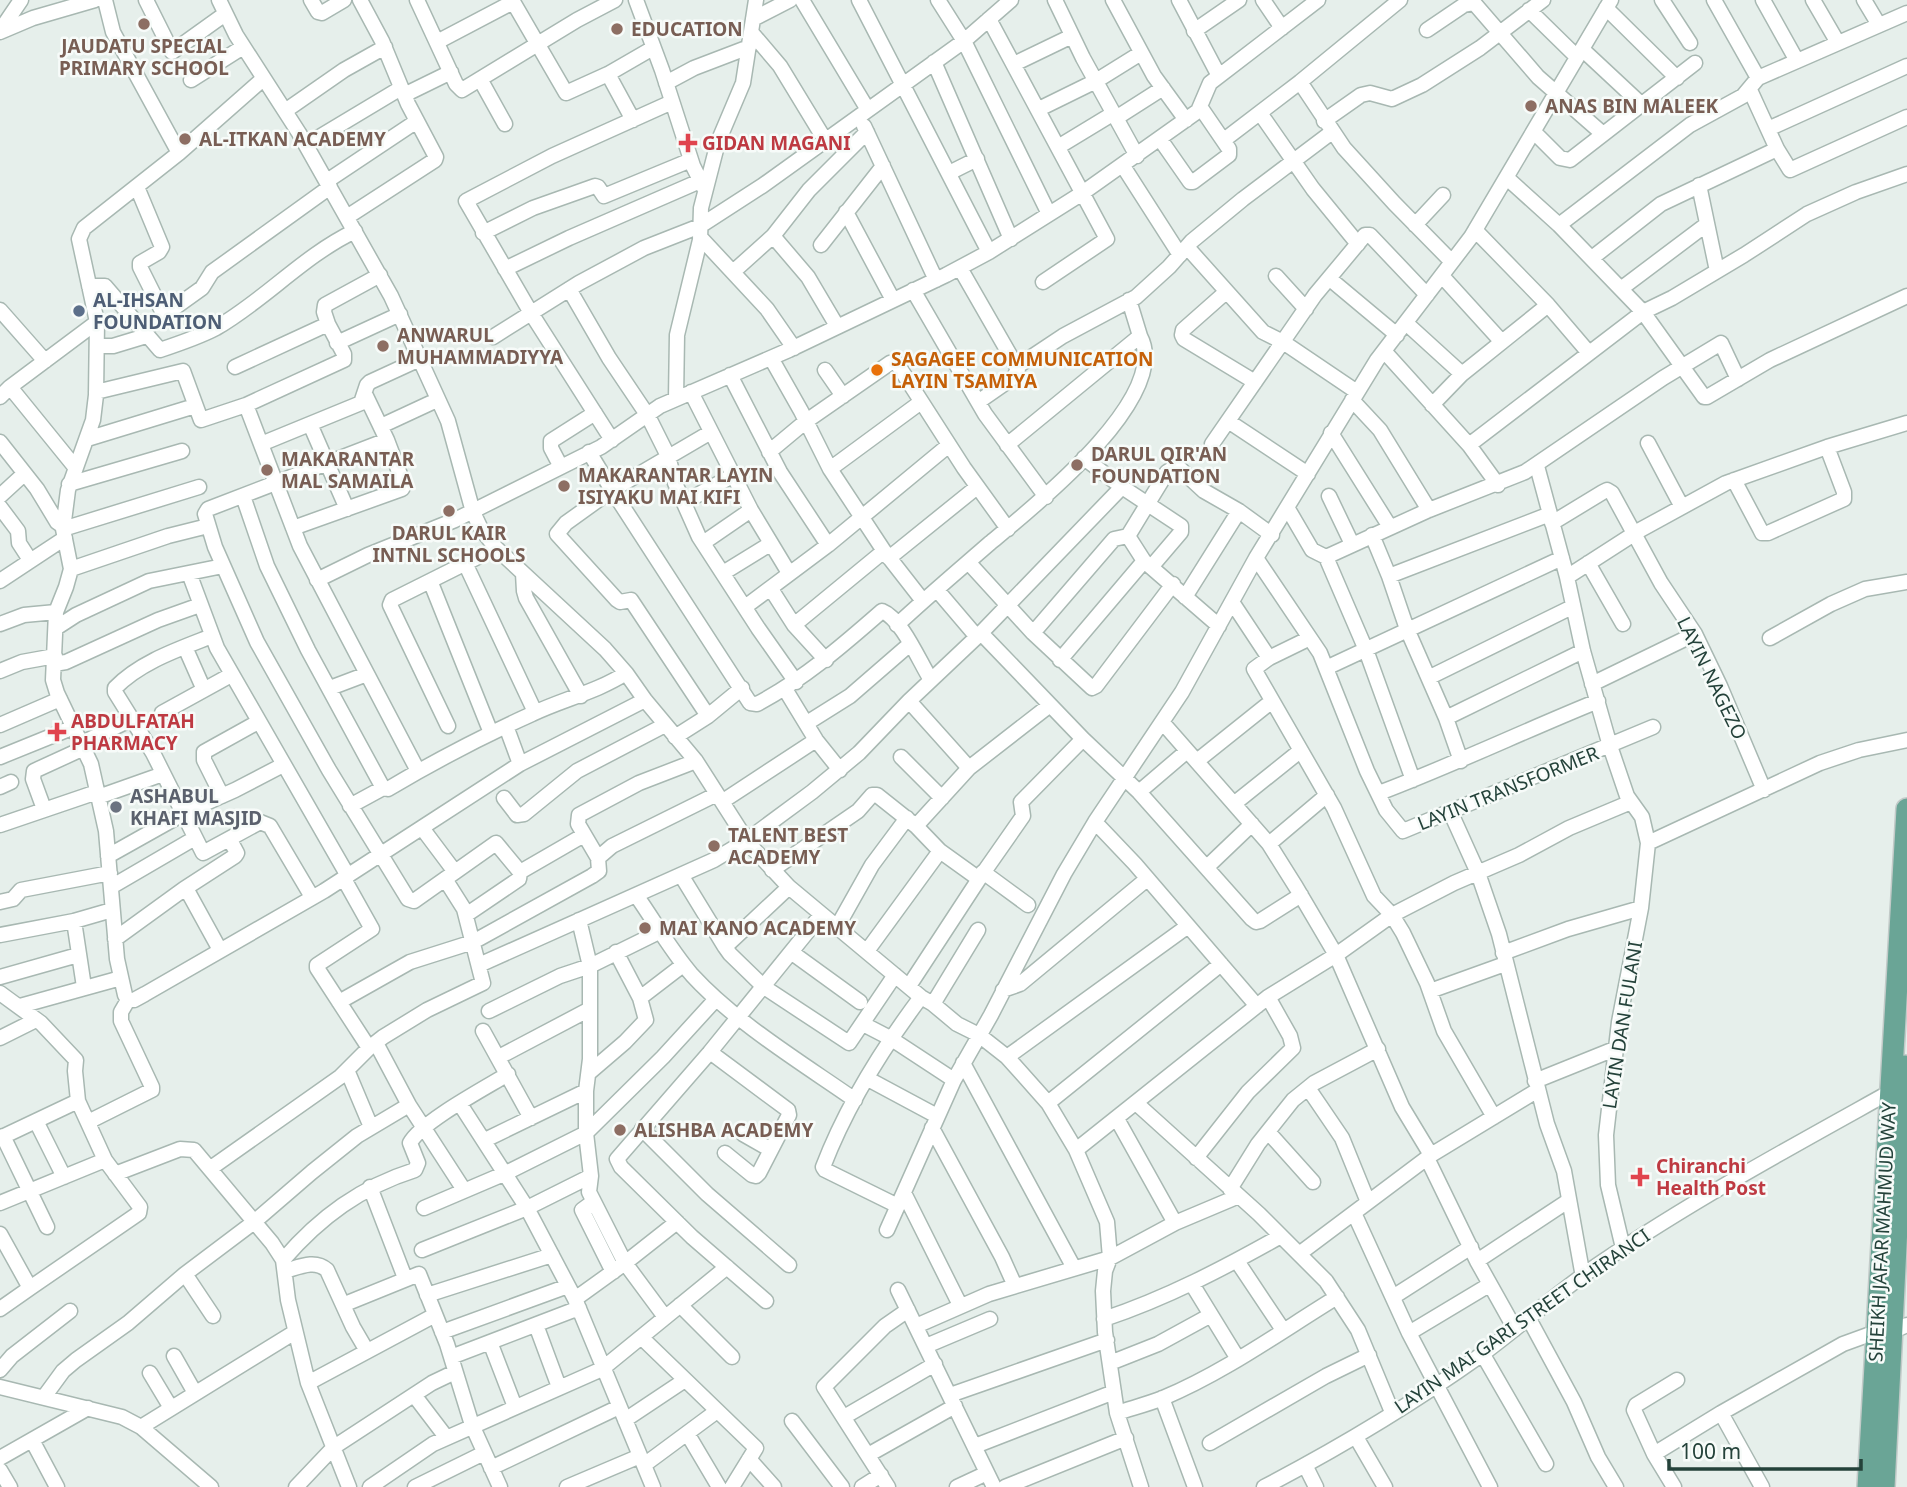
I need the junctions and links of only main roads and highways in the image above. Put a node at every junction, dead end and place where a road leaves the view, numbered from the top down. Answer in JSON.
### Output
{"nodes":[{"id":1,"x":1907,"y":809,"type":"edge"},
{"id":2,"x":1907,"y":1038,"type":"edge"},
{"id":3,"x":1906,"y":1064,"type":"edge"},
{"id":4,"x":1905,"y":1109,"type":"edge"},
{"id":5,"x":1901,"y":1254,"type":"edge"},
{"id":6,"x":1891,"y":1329,"type":"edge"},
{"id":7,"x":1868,"y":1487,"type":"edge"},
{"id":8,"x":1884,"y":1487,"type":"edge"}],
"edges":[{"from":1,"to":6,"type":"main road","name":"SHEIKH JAFAR MAHMUD WAY"},
{"from":2,"to":3,"type":"main road","name":"SHEIKH JAFAR MAHMUD WAY"},
{"from":3,"to":4,"type":"main road","name":"SHEIKH JAFAR MAHMUD WAY"},
{"from":4,"to":5,"type":"main road","name":"SHEIKH JAFAR MAHMUD WAY"},
{"from":5,"to":6,"type":"main road","name":"SHEIKH JAFAR MAHMUD WAY"},
{"from":6,"to":7,"type":"main road","name":"SHEIKH JAFAR MAHMUD WAY"},
{"from":6,"to":8,"type":"main road","name":"SHEIKH JAFAR MAHMUD WAY"}]}
